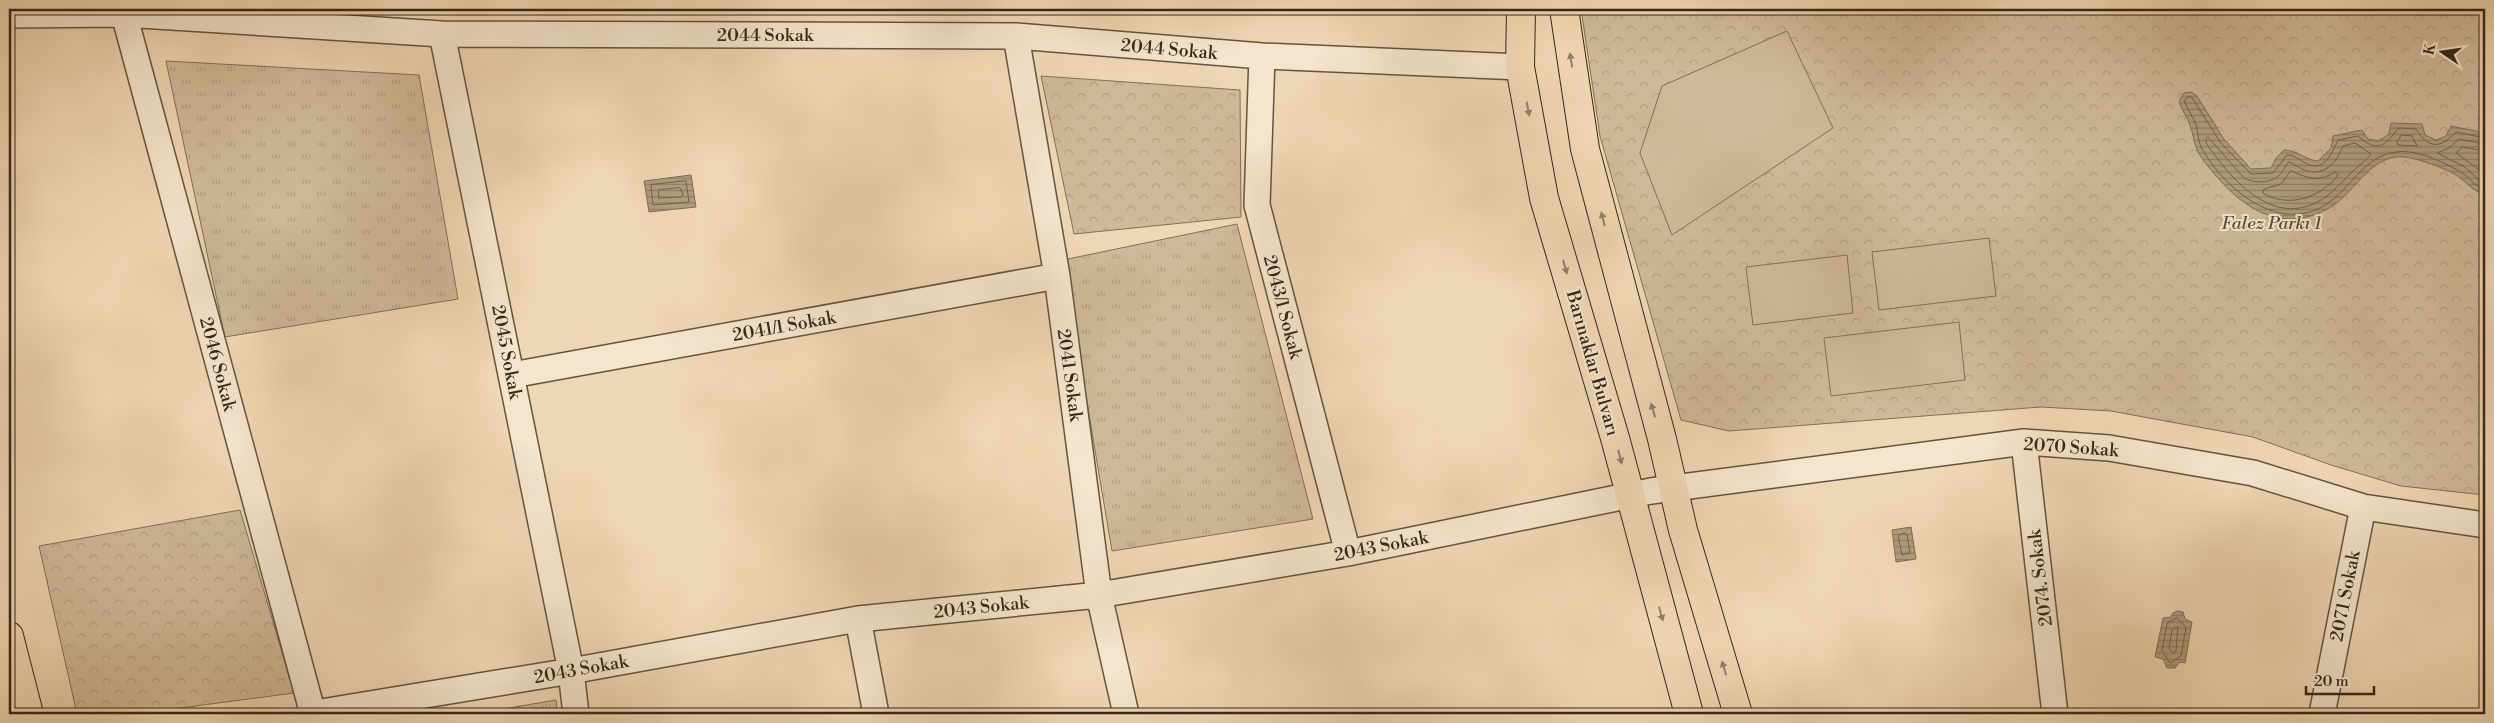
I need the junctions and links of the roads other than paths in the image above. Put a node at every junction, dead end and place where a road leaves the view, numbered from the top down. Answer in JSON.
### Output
{"nodes":[{"id":1,"x":1521,"y":9,"type":"edge"},
{"id":2,"x":1564,"y":9,"type":"edge"},
{"id":3,"x":124,"y":14,"type":"junction"},
{"id":4,"x":9,"y":15,"type":"edge"},
{"id":5,"x":442,"y":34,"type":"junction"},
{"id":6,"x":1016,"y":36,"type":"junction"},
{"id":7,"x":1262,"y":56,"type":"junction"},
{"id":8,"x":1520,"y":67,"type":"junction"},
{"id":9,"x":1057,"y":276,"type":"junction"},
{"id":10,"x":512,"y":375,"type":"junction"},
{"id":11,"x":2024,"y":442,"type":"junction"},
{"id":12,"x":1652,"y":492,"type":"junction"},
{"id":13,"x":2363,"y":507,"type":"junction"},
{"id":14,"x":2485,"y":525,"type":"edge"},
{"id":15,"x":1348,"y":553,"type":"junction"},
{"id":16,"x":1099,"y":595,"type":"junction"},
{"id":17,"x":858,"y":619,"type":"junction"},
{"id":18,"x":9,"y":636,"type":"edge"},
{"id":19,"x":571,"y":671,"type":"junction"},
{"id":20,"x":28,"y":714,"type":"edge"},
{"id":21,"x":312,"y":714,"type":"edge"},
{"id":22,"x":576,"y":714,"type":"edge"},
{"id":23,"x":876,"y":714,"type":"edge"},
{"id":24,"x":1126,"y":714,"type":"edge"},
{"id":25,"x":1689,"y":714,"type":"edge"},
{"id":26,"x":1738,"y":714,"type":"edge"},
{"id":27,"x":2055,"y":714,"type":"edge"},
{"id":28,"x":2322,"y":714,"type":"edge"}],
"edges":[{"from":1,"to":8,"type":"main road","name":"Barınaklar Bulvarı"},
{"from":12,"to":2,"type":"main road","name":"Barınaklar Bulvarı","one_way":true},
{"from":3,"to":4,"type":"street","name":"2044 Sokak"},
{"from":3,"to":5,"type":"street","name":"2044 Sokak"},
{"from":3,"to":21,"type":"street","name":"2046 Sokak"},
{"from":5,"to":6,"type":"street","name":"2044 Sokak"},
{"from":5,"to":10,"type":"street","name":"2045 Sokak"},
{"from":6,"to":7,"type":"street","name":"2044 Sokak"},
{"from":6,"to":9,"type":"street","name":"2041 Sokak"},
{"from":7,"to":8,"type":"street","name":"2044 Sokak"},
{"from":7,"to":15,"type":"street","name":"2043/1 Sokak"},
{"from":8,"to":12,"type":"main road","name":"Barınaklar Bulvarı","one_way":true},
{"from":9,"to":10,"type":"street","name":"2041/1 Sokak"},
{"from":9,"to":16,"type":"street","name":"2041 Sokak"},
{"from":10,"to":19,"type":"street","name":"2045 Sokak"},
{"from":11,"to":12,"type":"street","name":"2070 Sokak"},
{"from":11,"to":13,"type":"street","name":"2070 Sokak"},
{"from":11,"to":27,"type":"street","name":"2074. Sokak"},
{"from":12,"to":15,"type":"street","name":"2043 Sokak"},
{"from":12,"to":25,"type":"main road","name":"Barınaklar Bulvarı","one_way":true},
{"from":26,"to":12,"type":"main road","name":"Barınaklar Bulvarı","one_way":true},
{"from":13,"to":14,"type":"street","name":"2070 Sokak"},
{"from":13,"to":28,"type":"street","name":"2071 Sokak"},
{"from":15,"to":16,"type":"street","name":"2043 Sokak"},
{"from":16,"to":17,"type":"street","name":"2043 Sokak"},
{"from":16,"to":24,"type":"street","name":"2041 Sokak"},
{"from":17,"to":19,"type":"street","name":"2043 Sokak"},
{"from":17,"to":23,"type":"street"},
{"from":18,"to":20,"type":"main road"},
{"from":19,"to":21,"type":"street","name":"2043 Sokak"},
{"from":19,"to":22,"type":"street","name":"2045 Sokak"}]}
